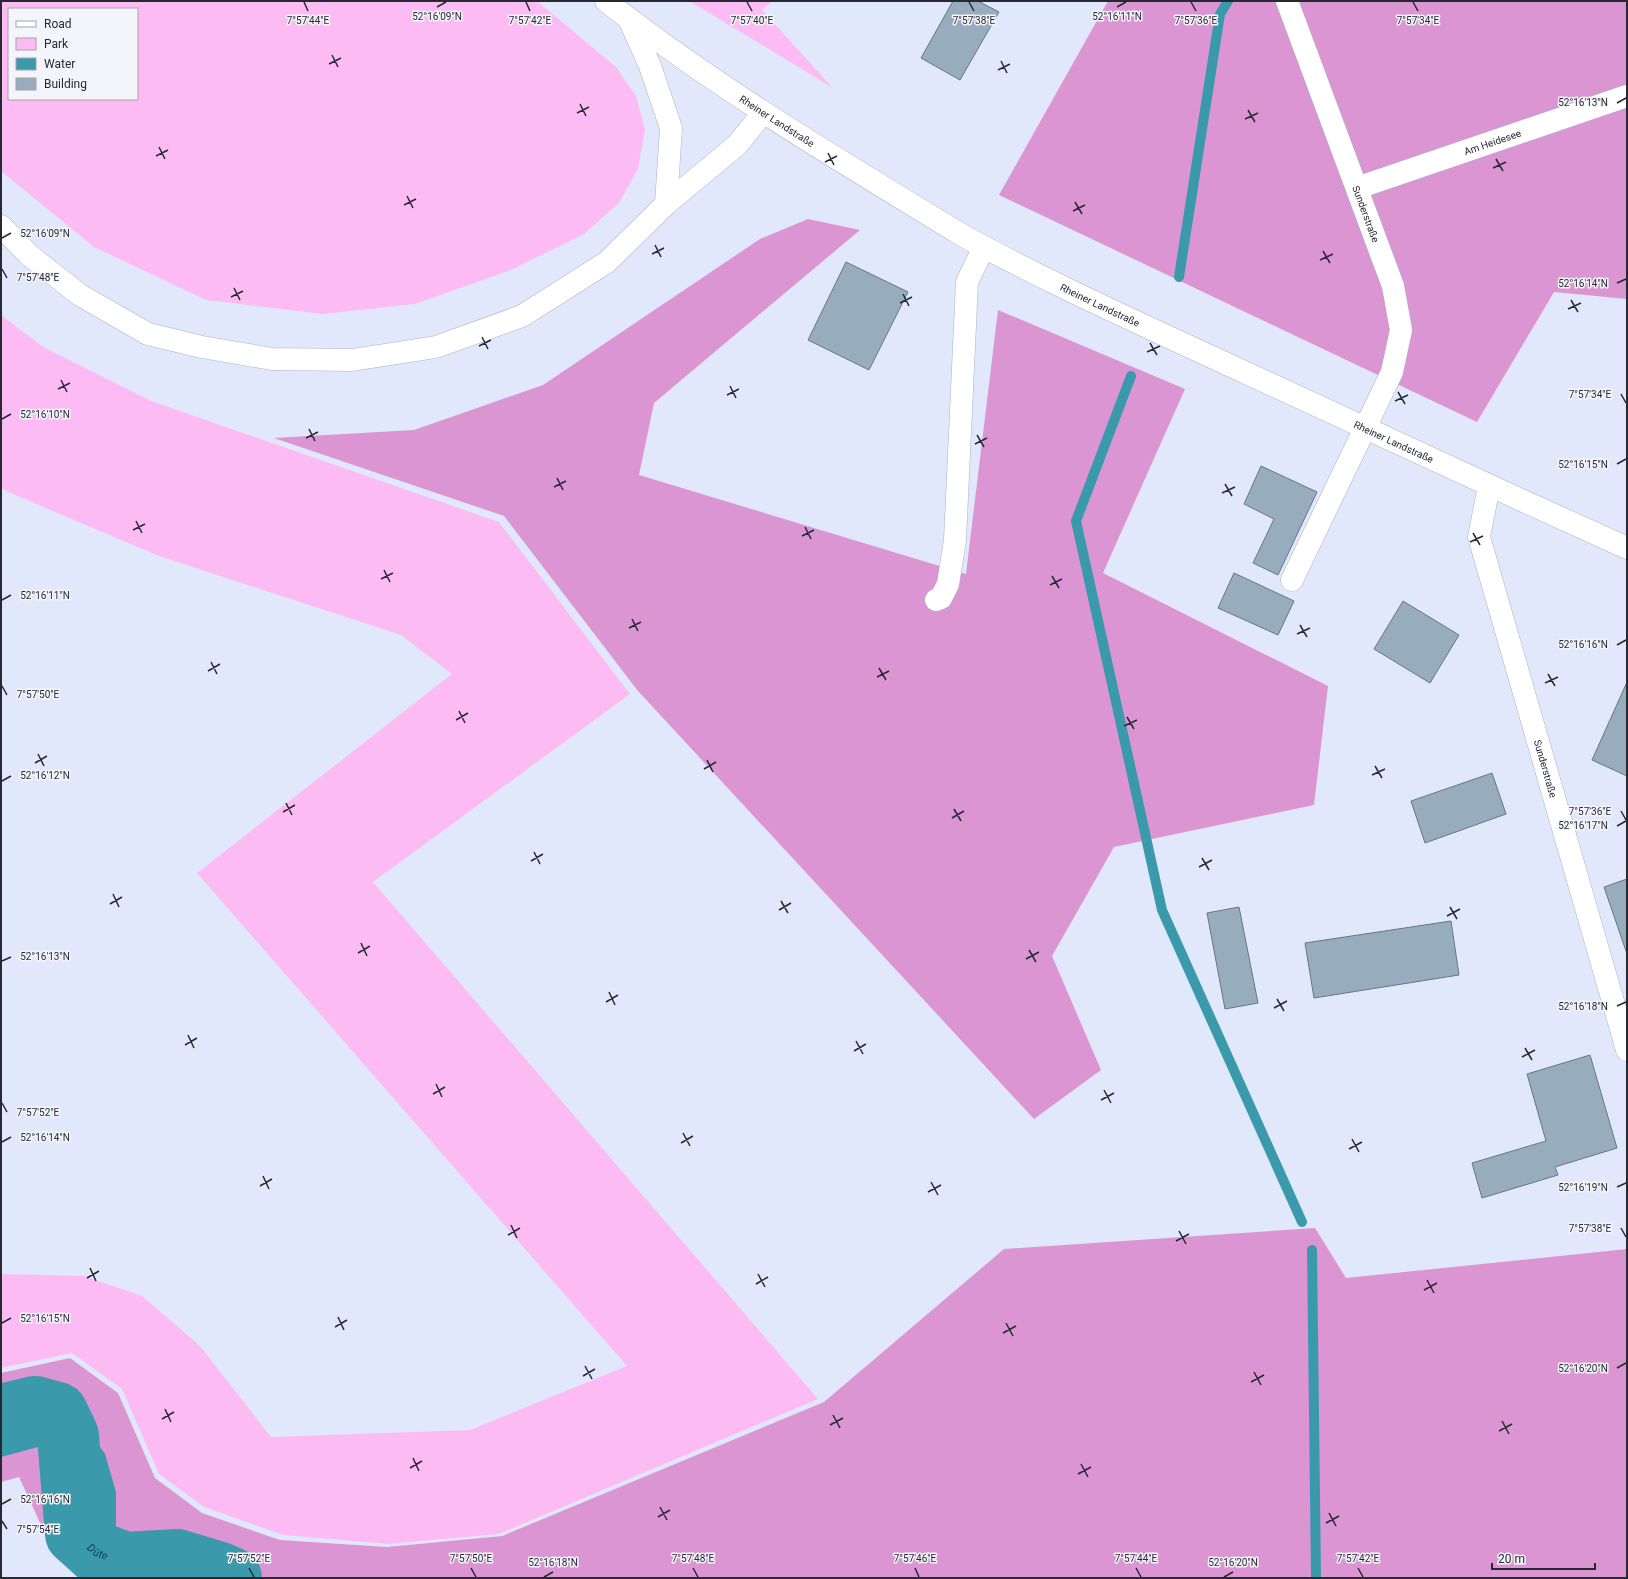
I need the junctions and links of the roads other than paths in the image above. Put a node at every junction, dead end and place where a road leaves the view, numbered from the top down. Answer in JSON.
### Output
{"nodes":[{"id":1,"x":606,"y":1,"type":"edge"},
{"id":2,"x":1287,"y":1,"type":"edge"},
{"id":3,"x":629,"y":19,"type":"junction"},
{"id":4,"x":1627,"y":96,"type":"edge"},
{"id":5,"x":763,"y":113,"type":"junction"},
{"id":6,"x":1357,"y":188,"type":"junction"},
{"id":7,"x":666,"y":204,"type":"junction"},
{"id":8,"x":1,"y":226,"type":"edge"},
{"id":9,"x":984,"y":247,"type":"junction"},
{"id":10,"x":1366,"y":429,"type":"junction"},
{"id":11,"x":1489,"y":486,"type":"junction"},
{"id":12,"x":1627,"y":548,"type":"edge"},
{"id":13,"x":1292,"y":580,"type":"dead end"},
{"id":14,"x":936,"y":600,"type":"dead end"},
{"id":15,"x":1627,"y":1050,"type":"edge"}],
"edges":[{"from":1,"to":3,"type":"main road","name":"Rheiner Landstraße"},
{"from":2,"to":6,"type":"main road","name":"Sunderstraße"},
{"from":3,"to":5,"type":"main road","name":"Rheiner Landstraße"},
{"from":3,"to":7,"type":"main road"},
{"from":4,"to":6,"type":"main road","name":"Am Heidesee"},
{"from":5,"to":7,"type":"main road"},
{"from":5,"to":9,"type":"main road","name":"Rheiner Landstraße"},
{"from":6,"to":10,"type":"main road","name":"Sunderstraße"},
{"from":7,"to":8,"type":"main road"},
{"from":9,"to":10,"type":"main road","name":"Rheiner Landstraße"},
{"from":9,"to":14,"type":"main road"},
{"from":10,"to":11,"type":"main road","name":"Rheiner Landstraße"},
{"from":10,"to":13,"type":"main road","name":"Sunderstraße"},
{"from":11,"to":12,"type":"main road","name":"Rheiner Landstraße"},
{"from":11,"to":15,"type":"main road","name":"Sunderstraße"}]}
